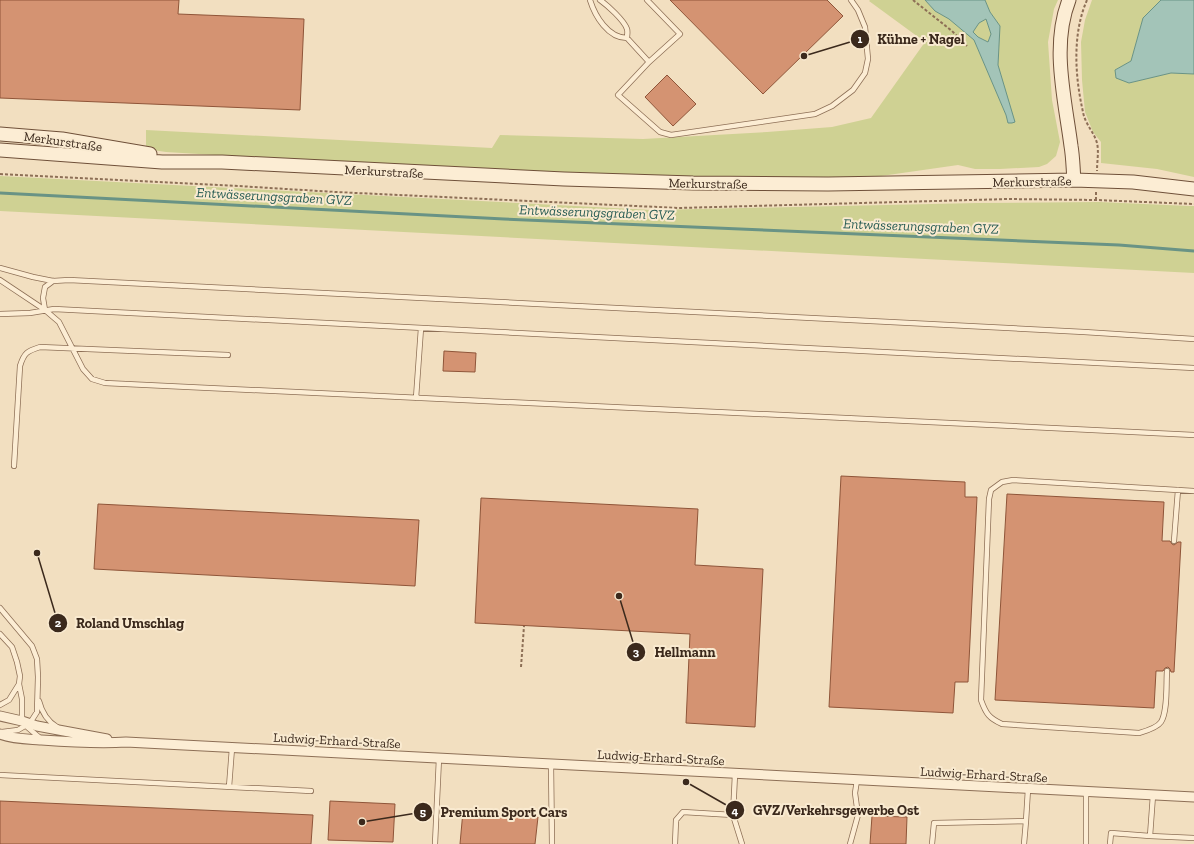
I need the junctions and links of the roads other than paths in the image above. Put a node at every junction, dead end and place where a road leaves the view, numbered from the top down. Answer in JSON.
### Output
{"nodes":[{"id":1,"x":590,"y":0,"type":"edge"},
{"id":2,"x":600,"y":0,"type":"edge"},
{"id":3,"x":647,"y":0,"type":"edge"},
{"id":4,"x":851,"y":0,"type":"edge"},
{"id":5,"x":1069,"y":0,"type":"edge"},
{"id":6,"x":627,"y":38,"type":"junction"},
{"id":7,"x":649,"y":62,"type":"junction"},
{"id":8,"x":0,"y":134,"type":"edge"},
{"id":9,"x":0,"y":150,"type":"edge"},
{"id":10,"x":222,"y":162,"type":"junction"},
{"id":11,"x":1074,"y":180,"type":"junction"},
{"id":12,"x":1194,"y":189,"type":"edge"},
{"id":13,"x":0,"y":268,"type":"edge"},
{"id":14,"x":0,"y":280,"type":"edge"},
{"id":15,"x":53,"y":281,"type":"junction"},
{"id":16,"x":45,"y":310,"type":"junction"},
{"id":17,"x":0,"y":314,"type":"edge"},
{"id":18,"x":421,"y":328,"type":"junction"},
{"id":19,"x":1194,"y":339,"type":"edge"},
{"id":20,"x":73,"y":349,"type":"junction"},
{"id":21,"x":228,"y":355,"type":"dead end"},
{"id":22,"x":1194,"y":368,"type":"edge"},
{"id":23,"x":416,"y":398,"type":"junction"},
{"id":24,"x":1194,"y":435,"type":"edge"},
{"id":25,"x":14,"y":466,"type":"dead end"},
{"id":26,"x":1178,"y":490,"type":"junction"},
{"id":27,"x":1194,"y":492,"type":"edge"},
{"id":28,"x":1174,"y":542,"type":"dead end"},
{"id":29,"x":0,"y":608,"type":"edge"},
{"id":30,"x":0,"y":634,"type":"edge"},
{"id":31,"x":1166,"y":671,"type":"dead end"},
{"id":32,"x":19,"y":684,"type":"junction"},
{"id":33,"x":38,"y":697,"type":"junction"},
{"id":34,"x":0,"y":705,"type":"edge"},
{"id":35,"x":0,"y":716,"type":"edge"},
{"id":36,"x":26,"y":723,"type":"junction"},
{"id":37,"x":66,"y":732,"type":"junction"},
{"id":38,"x":0,"y":733,"type":"edge"},
{"id":39,"x":42,"y":740,"type":"junction"},
{"id":40,"x":126,"y":742,"type":"junction"},
{"id":41,"x":232,"y":748,"type":"junction"},
{"id":42,"x":439,"y":758,"type":"junction"},
{"id":43,"x":551,"y":764,"type":"junction"},
{"id":44,"x":735,"y":774,"type":"junction"},
{"id":45,"x":0,"y":775,"type":"edge"},
{"id":46,"x":857,"y":780,"type":"junction"},
{"id":47,"x":229,"y":786,"type":"junction"},
{"id":48,"x":1028,"y":789,"type":"junction"},
{"id":49,"x":311,"y":791,"type":"dead end"},
{"id":50,"x":1086,"y":792,"type":"junction"},
{"id":51,"x":1153,"y":795,"type":"junction"},
{"id":52,"x":1194,"y":797,"type":"edge"},
{"id":53,"x":733,"y":815,"type":"junction"},
{"id":54,"x":1026,"y":821,"type":"junction"},
{"id":55,"x":1150,"y":836,"type":"junction"},
{"id":56,"x":1194,"y":838,"type":"edge"},
{"id":57,"x":436,"y":844,"type":"edge"},
{"id":58,"x":552,"y":844,"type":"edge"},
{"id":59,"x":675,"y":844,"type":"edge"},
{"id":60,"x":742,"y":844,"type":"edge"},
{"id":61,"x":850,"y":844,"type":"edge"},
{"id":62,"x":932,"y":844,"type":"edge"},
{"id":63,"x":1024,"y":844,"type":"edge"},
{"id":64,"x":1086,"y":844,"type":"edge"},
{"id":65,"x":1110,"y":844,"type":"edge"}],
"edges":[{"from":1,"to":6,"type":"lane"},
{"from":2,"to":6,"type":"lane"},
{"from":3,"to":7,"type":"lane"},
{"from":4,"to":7,"type":"lane"},
{"from":5,"to":11,"type":"street"},
{"from":6,"to":7,"type":"lane"},
{"from":8,"to":10,"type":"street","name":"Merkurstraße"},
{"from":9,"to":10,"type":"street","name":"Merkurstraße"},
{"from":10,"to":11,"type":"street","name":"Merkurstraße"},
{"from":11,"to":12,"type":"street","name":"Merkurstraße"},
{"from":13,"to":15,"type":"lane"},
{"from":14,"to":16,"type":"lane"},
{"from":15,"to":16,"type":"lane"},
{"from":15,"to":19,"type":"lane"},
{"from":16,"to":17,"type":"lane"},
{"from":16,"to":18,"type":"lane"},
{"from":16,"to":20,"type":"lane"},
{"from":18,"to":22,"type":"lane"},
{"from":18,"to":23,"type":"lane"},
{"from":20,"to":21,"type":"lane"},
{"from":20,"to":23,"type":"lane"},
{"from":20,"to":25,"type":"lane"},
{"from":23,"to":24,"type":"lane"},
{"from":26,"to":27,"type":"lane"},
{"from":26,"to":28,"type":"lane"},
{"from":26,"to":31,"type":"lane"},
{"from":29,"to":33,"type":"lane"},
{"from":30,"to":32,"type":"lane"},
{"from":32,"to":34,"type":"lane"},
{"from":32,"to":36,"type":"lane"},
{"from":33,"to":36,"type":"lane"},
{"from":33,"to":37,"type":"lane"},
{"from":35,"to":36,"type":"street","name":"Ludwig-Erhard-Straße"},
{"from":36,"to":37,"type":"street","name":"Ludwig-Erhard-Straße"},
{"from":36,"to":38,"type":"lane"},
{"from":36,"to":39,"type":"lane"},
{"from":37,"to":40,"type":"street","name":"Ludwig-Erhard-Straße"},
{"from":38,"to":39,"type":"street","name":"Ludwig-Erhard-Straße"},
{"from":39,"to":40,"type":"street","name":"Ludwig-Erhard-Straße"},
{"from":40,"to":41,"type":"street","name":"Ludwig-Erhard-Straße"},
{"from":41,"to":42,"type":"street","name":"Ludwig-Erhard-Straße"},
{"from":41,"to":47,"type":"lane"},
{"from":42,"to":43,"type":"street","name":"Ludwig-Erhard-Straße"},
{"from":42,"to":57,"type":"lane"},
{"from":43,"to":44,"type":"street","name":"Ludwig-Erhard-Straße"},
{"from":43,"to":58,"type":"lane"},
{"from":44,"to":46,"type":"street","name":"Ludwig-Erhard-Straße"},
{"from":44,"to":53,"type":"lane"},
{"from":45,"to":47,"type":"lane"},
{"from":46,"to":48,"type":"street","name":"Ludwig-Erhard-Straße"},
{"from":46,"to":61,"type":"lane"},
{"from":47,"to":49,"type":"lane"},
{"from":48,"to":50,"type":"street","name":"Ludwig-Erhard-Straße"},
{"from":48,"to":54,"type":"lane"},
{"from":50,"to":51,"type":"street","name":"Ludwig-Erhard-Straße"},
{"from":50,"to":64,"type":"lane"},
{"from":51,"to":52,"type":"street","name":"Ludwig-Erhard-Straße"},
{"from":51,"to":55,"type":"lane"},
{"from":53,"to":59,"type":"lane"},
{"from":53,"to":60,"type":"lane"},
{"from":54,"to":62,"type":"lane"},
{"from":54,"to":63,"type":"lane"},
{"from":55,"to":56,"type":"lane"},
{"from":55,"to":65,"type":"lane"}]}
